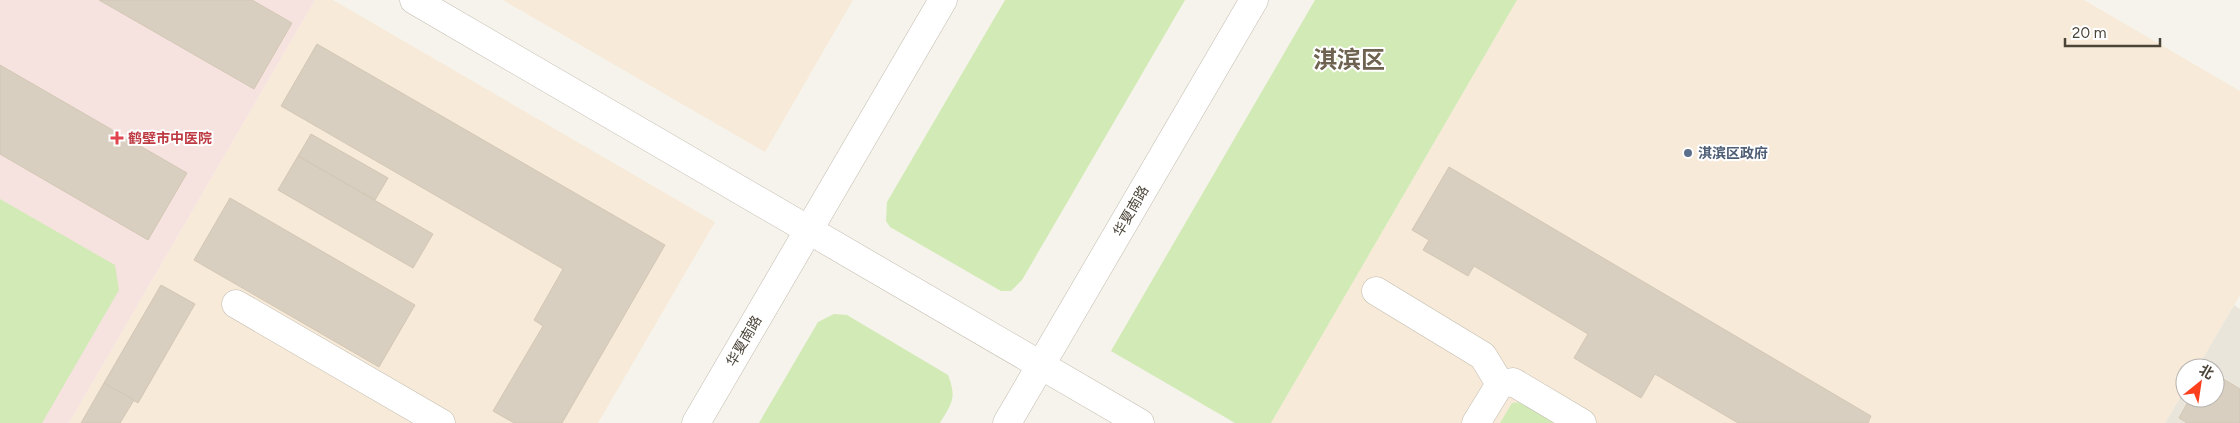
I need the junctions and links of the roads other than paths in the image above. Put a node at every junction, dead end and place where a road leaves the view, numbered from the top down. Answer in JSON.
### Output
{"nodes":[{"id":1,"x":414,"y":0,"type":"edge"},
{"id":2,"x":943,"y":0,"type":"edge"},
{"id":3,"x":1254,"y":0,"type":"edge"},
{"id":4,"x":809,"y":230,"type":"junction"},
{"id":5,"x":1376,"y":290,"type":"dead end"},
{"id":6,"x":236,"y":304,"type":"dead end"},
{"id":7,"x":1041,"y":365,"type":"junction"},
{"id":8,"x":1500,"y":384,"type":"junction"},
{"id":9,"x":441,"y":423,"type":"edge"},
{"id":10,"x":696,"y":423,"type":"edge"},
{"id":11,"x":1007,"y":423,"type":"edge"},
{"id":12,"x":1140,"y":423,"type":"edge"},
{"id":13,"x":1476,"y":423,"type":"edge"},
{"id":14,"x":1582,"y":423,"type":"edge"}],
"edges":[{"from":1,"to":4,"type":"street"},
{"from":2,"to":4,"type":"street","name":"华夏南路"},
{"from":3,"to":7,"type":"street","name":"华夏南路"},
{"from":4,"to":7,"type":"street"},
{"from":4,"to":10,"type":"street","name":"华夏南路"},
{"from":5,"to":8,"type":"street"},
{"from":6,"to":9,"type":"street"},
{"from":7,"to":11,"type":"street","name":"华夏南路"},
{"from":7,"to":12,"type":"street"},
{"from":8,"to":13,"type":"street"},
{"from":8,"to":14,"type":"street"}]}
